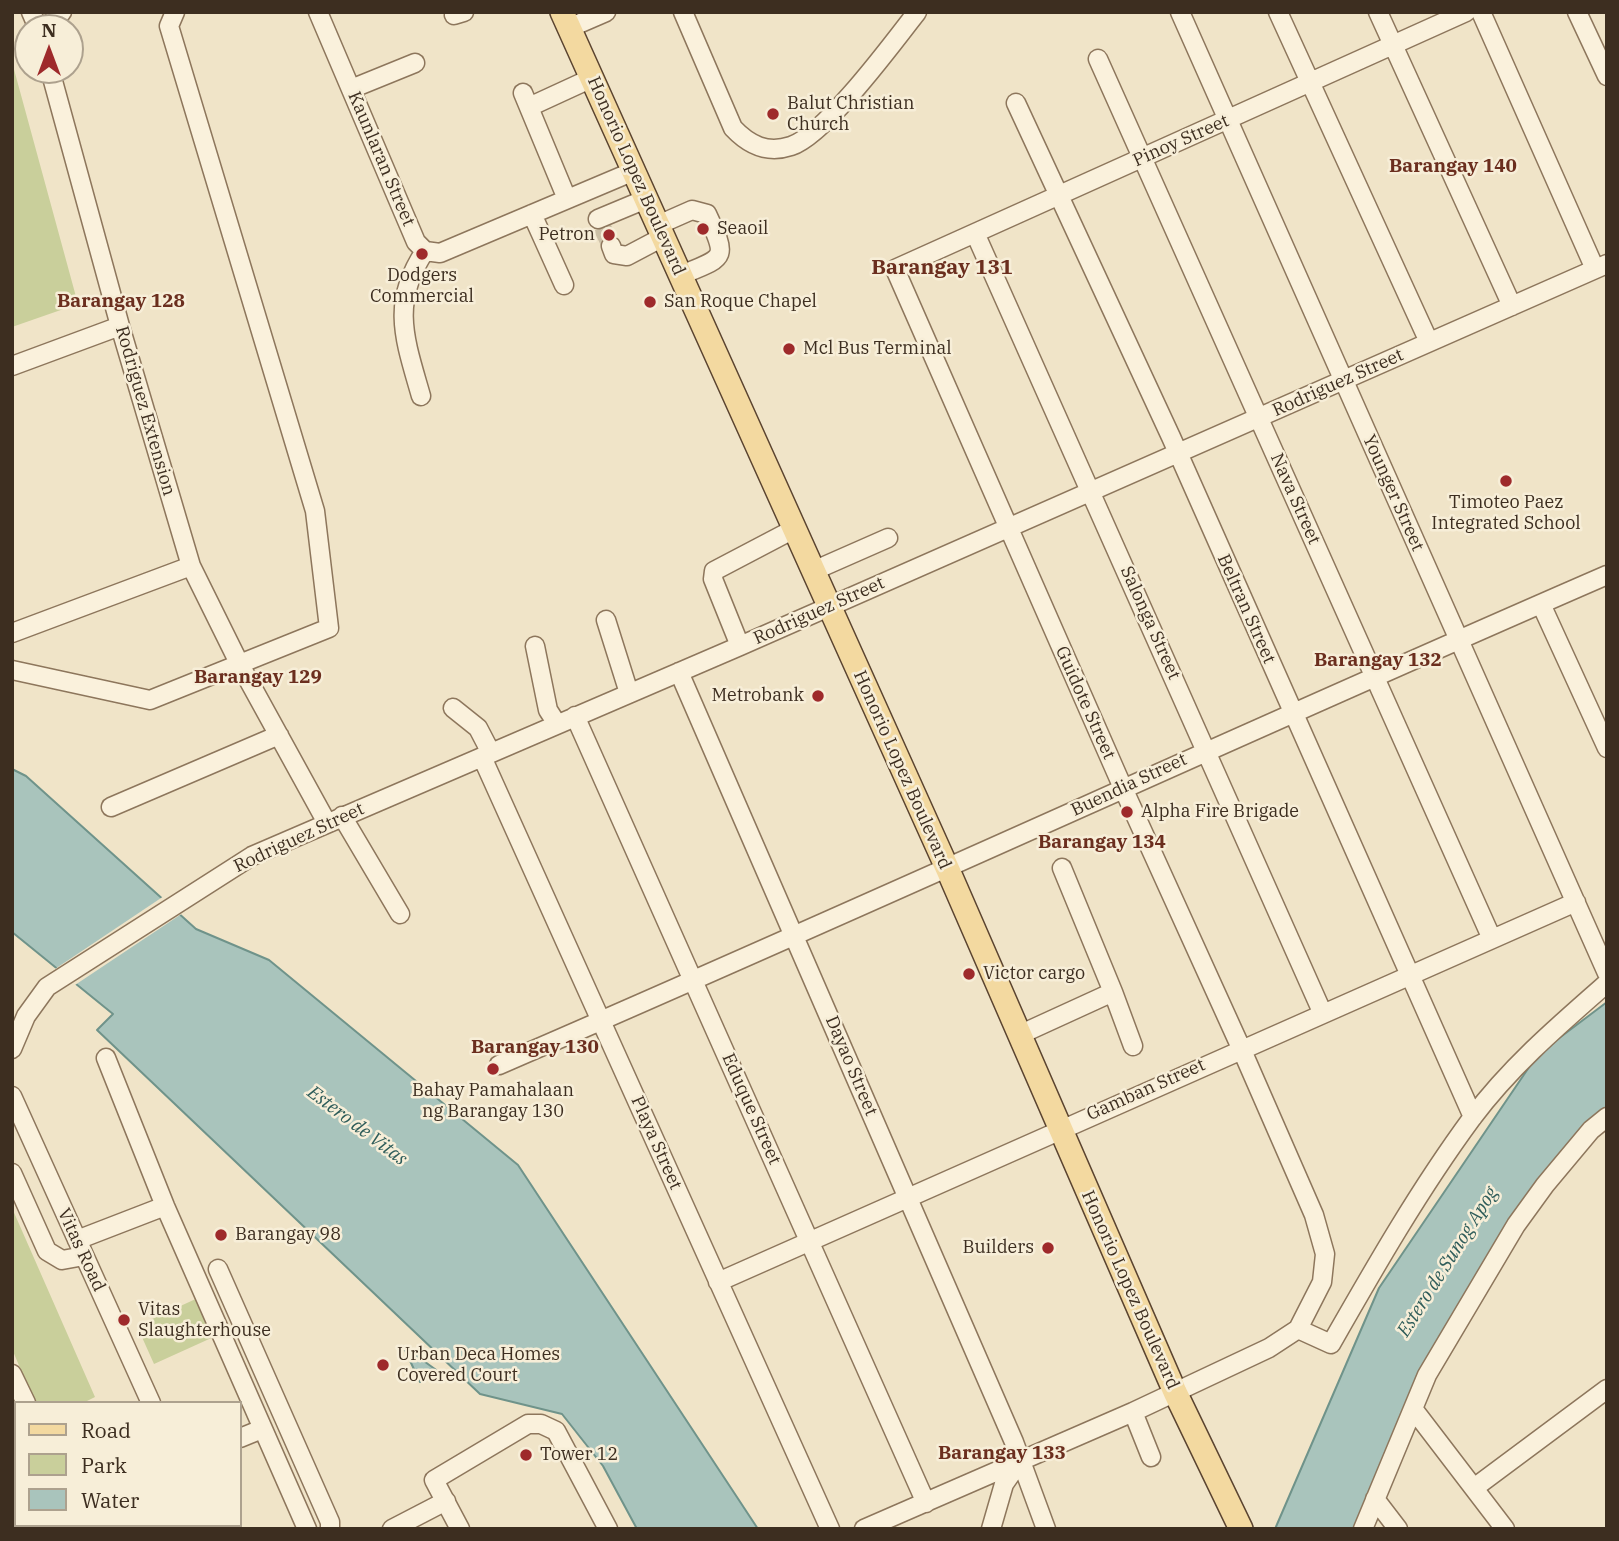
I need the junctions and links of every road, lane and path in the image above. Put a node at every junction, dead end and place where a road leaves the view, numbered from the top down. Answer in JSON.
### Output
{"nodes":[{"id":1,"x":175,"y":12,"type":"edge"},
{"id":2,"x":318,"y":12,"type":"edge"},
{"id":3,"x":606,"y":12,"type":"edge"},
{"id":4,"x":684,"y":12,"type":"edge"},
{"id":5,"x":917,"y":12,"type":"edge"},
{"id":6,"x":1180,"y":12,"type":"edge"},
{"id":7,"x":1278,"y":12,"type":"edge"},
{"id":8,"x":1378,"y":12,"type":"edge"},
{"id":9,"x":1466,"y":12,"type":"edge"},
{"id":10,"x":1481,"y":12,"type":"edge"},
{"id":11,"x":1577,"y":12,"type":"edge"},
{"id":12,"x":566,"y":20,"type":"edge"},
{"id":13,"x":1392,"y":46,"type":"junction"},
{"id":14,"x":1098,"y":59,"type":"dead end"},
{"id":15,"x":415,"y":63,"type":"dead end"},
{"id":16,"x":1607,"y":76,"type":"edge"},
{"id":17,"x":592,"y":78,"type":"junction"},
{"id":18,"x":1311,"y":82,"type":"junction"},
{"id":19,"x":54,"y":84,"type":"edge"},
{"id":20,"x":351,"y":89,"type":"junction"},
{"id":21,"x":1016,"y":103,"type":"dead end"},
{"id":22,"x":1226,"y":120,"type":"junction"},
{"id":23,"x":1141,"y":158,"type":"junction"},
{"id":24,"x":634,"y":171,"type":"junction"},
{"id":25,"x":584,"y":192,"type":"junction"},
{"id":26,"x":1059,"y":195,"type":"junction"},
{"id":27,"x":567,"y":199,"type":"junction"},
{"id":28,"x":646,"y":199,"type":"junction"},
{"id":29,"x":532,"y":214,"type":"junction"},
{"id":30,"x":660,"y":231,"type":"junction"},
{"id":31,"x":975,"y":233,"type":"junction"},
{"id":32,"x":611,"y":246,"type":"dead end"},
{"id":33,"x":425,"y":251,"type":"junction"},
{"id":34,"x":1601,"y":267,"type":"edge"},
{"id":35,"x":895,"y":269,"type":"joint"},
{"id":36,"x":681,"y":275,"type":"junction"},
{"id":37,"x":564,"y":285,"type":"dead end"},
{"id":38,"x":1512,"y":306,"type":"junction"},
{"id":39,"x":120,"y":326,"type":"junction"},
{"id":40,"x":1429,"y":342,"type":"junction"},
{"id":41,"x":12,"y":366,"type":"edge"},
{"id":42,"x":1342,"y":381,"type":"junction"},
{"id":43,"x":421,"y":396,"type":"dead end"},
{"id":44,"x":1259,"y":417,"type":"junction"},
{"id":45,"x":1177,"y":453,"type":"junction"},
{"id":46,"x":1091,"y":491,"type":"junction"},
{"id":47,"x":1008,"y":528,"type":"junction"},
{"id":48,"x":794,"y":529,"type":"junction"},
{"id":49,"x":888,"y":538,"type":"dead end"},
{"id":50,"x":191,"y":566,"type":"junction"},
{"id":51,"x":813,"y":571,"type":"junction"},
{"id":52,"x":1607,"y":575,"type":"edge"},
{"id":53,"x":1541,"y":604,"type":"junction"},
{"id":54,"x":829,"y":607,"type":"junction"},
{"id":55,"x":606,"y":620,"type":"dead end"},
{"id":56,"x":12,"y":633,"type":"edge"},
{"id":57,"x":1459,"y":639,"type":"junction"},
{"id":58,"x":535,"y":646,"type":"dead end"},
{"id":59,"x":740,"y":646,"type":"junction"},
{"id":60,"x":241,"y":666,"type":"junction"},
{"id":61,"x":12,"y":670,"type":"edge"},
{"id":62,"x":679,"y":672,"type":"junction"},
{"id":63,"x":1374,"y":677,"type":"junction"},
{"id":64,"x":629,"y":693,"type":"junction"},
{"id":65,"x":453,"y":708,"type":"dead end"},
{"id":66,"x":1292,"y":712,"type":"junction"},
{"id":67,"x":575,"y":716,"type":"junction"},
{"id":68,"x":557,"y":724,"type":"junction"},
{"id":69,"x":279,"y":735,"type":"junction"},
{"id":70,"x":1607,"y":748,"type":"edge"},
{"id":71,"x":1207,"y":750,"type":"junction"},
{"id":72,"x":486,"y":755,"type":"junction"},
{"id":73,"x":1123,"y":788,"type":"junction"},
{"id":74,"x":111,"y":807,"type":"dead end"},
{"id":75,"x":334,"y":819,"type":"junction"},
{"id":76,"x":1062,"y":869,"type":"dead end"},
{"id":77,"x":947,"y":870,"type":"junction"},
{"id":78,"x":1576,"y":902,"type":"junction"},
{"id":79,"x":400,"y":914,"type":"dead end"},
{"id":80,"x":795,"y":937,"type":"junction"},
{"id":81,"x":1492,"y":939,"type":"junction"},
{"id":82,"x":1607,"y":973,"type":"edge"},
{"id":83,"x":1410,"y":975,"type":"junction"},
{"id":84,"x":693,"y":981,"type":"junction"},
{"id":85,"x":1607,"y":983,"type":"edge"},
{"id":86,"x":1113,"y":992,"type":"junction"},
{"id":87,"x":1323,"y":1014,"type":"junction"},
{"id":88,"x":601,"y":1021,"type":"junction"},
{"id":89,"x":1019,"y":1035,"type":"junction"},
{"id":90,"x":1133,"y":1046,"type":"dead end"},
{"id":91,"x":1241,"y":1048,"type":"junction"},
{"id":92,"x":12,"y":1049,"type":"edge"},
{"id":93,"x":106,"y":1058,"type":"dead end"},
{"id":94,"x":499,"y":1065,"type":"dead end"},
{"id":95,"x":12,"y":1096,"type":"edge"},
{"id":96,"x":1473,"y":1117,"type":"junction"},
{"id":97,"x":1607,"y":1117,"type":"edge"},
{"id":98,"x":1060,"y":1128,"type":"junction"},
{"id":99,"x":12,"y":1174,"type":"edge"},
{"id":100,"x":907,"y":1196,"type":"junction"},
{"id":101,"x":165,"y":1206,"type":"junction"},
{"id":102,"x":809,"y":1241,"type":"junction"},
{"id":103,"x":81,"y":1248,"type":"junction"},
{"id":104,"x":218,"y":1269,"type":"dead end"},
{"id":105,"x":718,"y":1282,"type":"junction"},
{"id":106,"x":1298,"y":1329,"type":"junction"},
{"id":107,"x":12,"y":1374,"type":"edge"},
{"id":108,"x":1607,"y":1389,"type":"edge"},
{"id":109,"x":1175,"y":1392,"type":"junction"},
{"id":110,"x":25,"y":1401,"type":"edge"},
{"id":111,"x":150,"y":1401,"type":"edge"},
{"id":112,"x":1414,"y":1410,"type":"junction"},
{"id":113,"x":1133,"y":1412,"type":"junction"},
{"id":114,"x":262,"y":1429,"type":"junction"},
{"id":115,"x":242,"y":1437,"type":"edge"},
{"id":116,"x":1151,"y":1457,"type":"dead end"},
{"id":117,"x":1020,"y":1461,"type":"junction"},
{"id":118,"x":1474,"y":1488,"type":"junction"},
{"id":119,"x":1375,"y":1499,"type":"junction"},
{"id":120,"x":446,"y":1501,"type":"junction"},
{"id":121,"x":926,"y":1503,"type":"junction"},
{"id":122,"x":1238,"y":1523,"type":"edge"},
{"id":123,"x":307,"y":1529,"type":"edge"},
{"id":124,"x":330,"y":1529,"type":"edge"},
{"id":125,"x":392,"y":1529,"type":"edge"},
{"id":126,"x":460,"y":1529,"type":"edge"},
{"id":127,"x":608,"y":1529,"type":"edge"},
{"id":128,"x":830,"y":1529,"type":"edge"},
{"id":129,"x":864,"y":1529,"type":"edge"},
{"id":130,"x":991,"y":1529,"type":"edge"},
{"id":131,"x":1046,"y":1529,"type":"edge"},
{"id":132,"x":1363,"y":1529,"type":"edge"},
{"id":133,"x":1398,"y":1529,"type":"edge"},
{"id":134,"x":1505,"y":1529,"type":"edge"}],
"edges":[{"from":1,"to":60,"type":"street"},
{"from":2,"to":20,"type":"street","name":"Kaunlaran Street"},
{"from":3,"to":12,"type":"street"},
{"from":4,"to":5,"type":"street"},
{"from":6,"to":22,"type":"street","name":"Younger Street"},
{"from":7,"to":18,"type":"street"},
{"from":8,"to":13,"type":"street"},
{"from":9,"to":13,"type":"street","name":"Pinoy Street"},
{"from":10,"to":34,"type":"street"},
{"from":11,"to":16,"type":"street"},
{"from":12,"to":17,"type":"main road","name":"Honorio Lopez Boulevard"},
{"from":13,"to":18,"type":"street","name":"Pinoy Street"},
{"from":13,"to":38,"type":"street"},
{"from":14,"to":23,"type":"street","name":"Nava Street"},
{"from":15,"to":20,"type":"street"},
{"from":17,"to":24,"type":"main road","name":"Honorio Lopez Boulevard"},
{"from":17,"to":27,"type":"street"},
{"from":18,"to":22,"type":"street","name":"Pinoy Street"},
{"from":18,"to":40,"type":"street"},
{"from":19,"to":39,"type":"street","name":"Rodriguez Extension"},
{"from":20,"to":33,"type":"street","name":"Kaunlaran Street"},
{"from":21,"to":26,"type":"street","name":"Beltran Street"},
{"from":22,"to":23,"type":"street","name":"Pinoy Street"},
{"from":22,"to":42,"type":"street","name":"Younger Street"},
{"from":23,"to":26,"type":"street","name":"Pinoy Street"},
{"from":23,"to":44,"type":"street","name":"Nava Street"},
{"from":24,"to":25,"type":"street"},
{"from":24,"to":28,"type":"main road","name":"Honorio Lopez Boulevard"},
{"from":25,"to":27,"type":"street"},
{"from":25,"to":28,"type":"street"},
{"from":26,"to":31,"type":"street","name":"Pinoy Street"},
{"from":26,"to":45,"type":"street","name":"Beltran Street"},
{"from":27,"to":29,"type":"street"},
{"from":28,"to":30,"type":"main road","name":"Honorio Lopez Boulevard"},
{"from":29,"to":33,"type":"street"},
{"from":29,"to":37,"type":"street"},
{"from":30,"to":32,"type":"street"},
{"from":30,"to":36,"type":"main road","name":"Honorio Lopez Boulevard"},
{"from":30,"to":36,"type":"street"},
{"from":31,"to":35,"type":"street","name":"Pinoy Street"},
{"from":31,"to":46,"type":"street","name":"Salonga Street"},
{"from":33,"to":43,"type":"street"},
{"from":34,"to":38,"type":"street","name":"Rodriguez Street"},
{"from":35,"to":47,"type":"street","name":"Guidote Street"},
{"from":36,"to":48,"type":"main road","name":"Honorio Lopez Boulevard"},
{"from":38,"to":40,"type":"street","name":"Rodriguez Street"},
{"from":39,"to":41,"type":"street"},
{"from":39,"to":50,"type":"street","name":"Rodriguez Extension"},
{"from":40,"to":42,"type":"street","name":"Rodriguez Street"},
{"from":42,"to":44,"type":"street","name":"Rodriguez Street"},
{"from":42,"to":57,"type":"street","name":"Younger Street"},
{"from":44,"to":45,"type":"street","name":"Rodriguez Street"},
{"from":44,"to":63,"type":"street","name":"Nava Street"},
{"from":45,"to":46,"type":"street","name":"Rodriguez Street"},
{"from":45,"to":66,"type":"street","name":"Beltran Street"},
{"from":46,"to":47,"type":"street","name":"Rodriguez Street"},
{"from":46,"to":71,"type":"street","name":"Salonga Street"},
{"from":47,"to":54,"type":"street","name":"Rodriguez Street"},
{"from":47,"to":73,"type":"street","name":"Guidote Street"},
{"from":48,"to":51,"type":"main road","name":"Honorio Lopez Boulevard"},
{"from":48,"to":59,"type":"street"},
{"from":49,"to":51,"type":"street"},
{"from":50,"to":56,"type":"street"},
{"from":50,"to":60,"type":"street","name":"Rodriguez Extension"},
{"from":51,"to":54,"type":"main road","name":"Honorio Lopez Boulevard"},
{"from":52,"to":53,"type":"street","name":"Buendia Street"},
{"from":53,"to":57,"type":"street","name":"Buendia Street"},
{"from":53,"to":70,"type":"street"},
{"from":54,"to":59,"type":"street","name":"Rodriguez Street"},
{"from":54,"to":77,"type":"main road","name":"Honorio Lopez Boulevard"},
{"from":55,"to":64,"type":"street"},
{"from":57,"to":63,"type":"street","name":"Buendia Street"},
{"from":57,"to":78,"type":"street","name":"Younger Street"},
{"from":58,"to":68,"type":"street"},
{"from":59,"to":62,"type":"street","name":"Rodriguez Street"},
{"from":60,"to":61,"type":"street"},
{"from":60,"to":69,"type":"street","name":"Rodriguez Extension"},
{"from":62,"to":64,"type":"street","name":"Rodriguez Street"},
{"from":62,"to":80,"type":"street","name":"Dayao Street"},
{"from":63,"to":66,"type":"street","name":"Buendia Street"},
{"from":63,"to":81,"type":"street","name":"Nava Street"},
{"from":64,"to":67,"type":"street","name":"Rodriguez Street"},
{"from":65,"to":72,"type":"street","name":"Playa Street"},
{"from":66,"to":71,"type":"street","name":"Buendia Street"},
{"from":66,"to":83,"type":"street","name":"Beltran Street"},
{"from":67,"to":68,"type":"street","name":"Rodriguez Street"},
{"from":67,"to":84,"type":"street","name":"Eduque Street"},
{"from":68,"to":72,"type":"street","name":"Rodriguez Street"},
{"from":69,"to":74,"type":"street"},
{"from":69,"to":75,"type":"street","name":"Rodriguez Extension"},
{"from":71,"to":73,"type":"street","name":"Buendia Street"},
{"from":71,"to":87,"type":"street","name":"Salonga Street"},
{"from":72,"to":75,"type":"street","name":"Rodriguez Street"},
{"from":72,"to":88,"type":"street","name":"Playa Street"},
{"from":73,"to":77,"type":"street","name":"Buendia Street"},
{"from":73,"to":91,"type":"street","name":"Guidote Street"},
{"from":75,"to":79,"type":"street","name":"Rodriguez Extension"},
{"from":75,"to":92,"type":"street","name":"Rodriguez Street"},
{"from":76,"to":86,"type":"street"},
{"from":77,"to":80,"type":"street","name":"Buendia Street"},
{"from":77,"to":89,"type":"main road","name":"Honorio Lopez Boulevard"},
{"from":78,"to":81,"type":"street","name":"Gamban Street"},
{"from":78,"to":82,"type":"street","name":"Younger Street"},
{"from":80,"to":84,"type":"street","name":"Buendia Street"},
{"from":80,"to":100,"type":"street","name":"Dayao Street"},
{"from":81,"to":83,"type":"street","name":"Gamban Street"},
{"from":83,"to":87,"type":"street","name":"Gamban Street"},
{"from":83,"to":96,"type":"street","name":"Beltran Street"},
{"from":84,"to":88,"type":"street","name":"Buendia Street"},
{"from":84,"to":102,"type":"street","name":"Eduque Street"},
{"from":85,"to":96,"type":"street"},
{"from":86,"to":89,"type":"street"},
{"from":86,"to":90,"type":"street"},
{"from":87,"to":91,"type":"street","name":"Gamban Street"},
{"from":88,"to":94,"type":"street","name":"Buendia Street"},
{"from":88,"to":105,"type":"street","name":"Playa Street"},
{"from":89,"to":98,"type":"main road","name":"Honorio Lopez Boulevard"},
{"from":91,"to":98,"type":"street","name":"Gamban Street"},
{"from":91,"to":106,"type":"street","name":"Guidote Street"},
{"from":93,"to":101,"type":"street"},
{"from":95,"to":103,"type":"street","name":"Vitas Road"},
{"from":96,"to":106,"type":"street"},
{"from":97,"to":112,"type":"street"},
{"from":98,"to":100,"type":"street","name":"Gamban Street"},
{"from":98,"to":109,"type":"main road","name":"Honorio Lopez Boulevard"},
{"from":99,"to":103,"type":"street"},
{"from":100,"to":102,"type":"street","name":"Gamban Street"},
{"from":100,"to":117,"type":"street","name":"Dayao Street"},
{"from":101,"to":103,"type":"street"},
{"from":101,"to":114,"type":"street"},
{"from":102,"to":105,"type":"street","name":"Gamban Street"},
{"from":102,"to":121,"type":"street","name":"Eduque Street"},
{"from":103,"to":111,"type":"street","name":"Vitas Road"},
{"from":104,"to":124,"type":"street"},
{"from":105,"to":128,"type":"street","name":"Playa Street"},
{"from":106,"to":109,"type":"street"},
{"from":107,"to":110,"type":"street"},
{"from":108,"to":118,"type":"street"},
{"from":109,"to":113,"type":"street"},
{"from":109,"to":122,"type":"main road","name":"Honorio Lopez Boulevard"},
{"from":112,"to":118,"type":"street"},
{"from":112,"to":119,"type":"street"},
{"from":113,"to":116,"type":"street"},
{"from":113,"to":117,"type":"street"},
{"from":114,"to":115,"type":"street"},
{"from":114,"to":123,"type":"street"},
{"from":117,"to":121,"type":"street"},
{"from":117,"to":130,"type":"street"},
{"from":117,"to":131,"type":"street","name":"Dayao Street"},
{"from":118,"to":134,"type":"street"},
{"from":119,"to":132,"type":"street"},
{"from":119,"to":133,"type":"street"},
{"from":120,"to":125,"type":"street"},
{"from":120,"to":126,"type":"street"},
{"from":120,"to":127,"type":"street"},
{"from":121,"to":129,"type":"street"}]}
